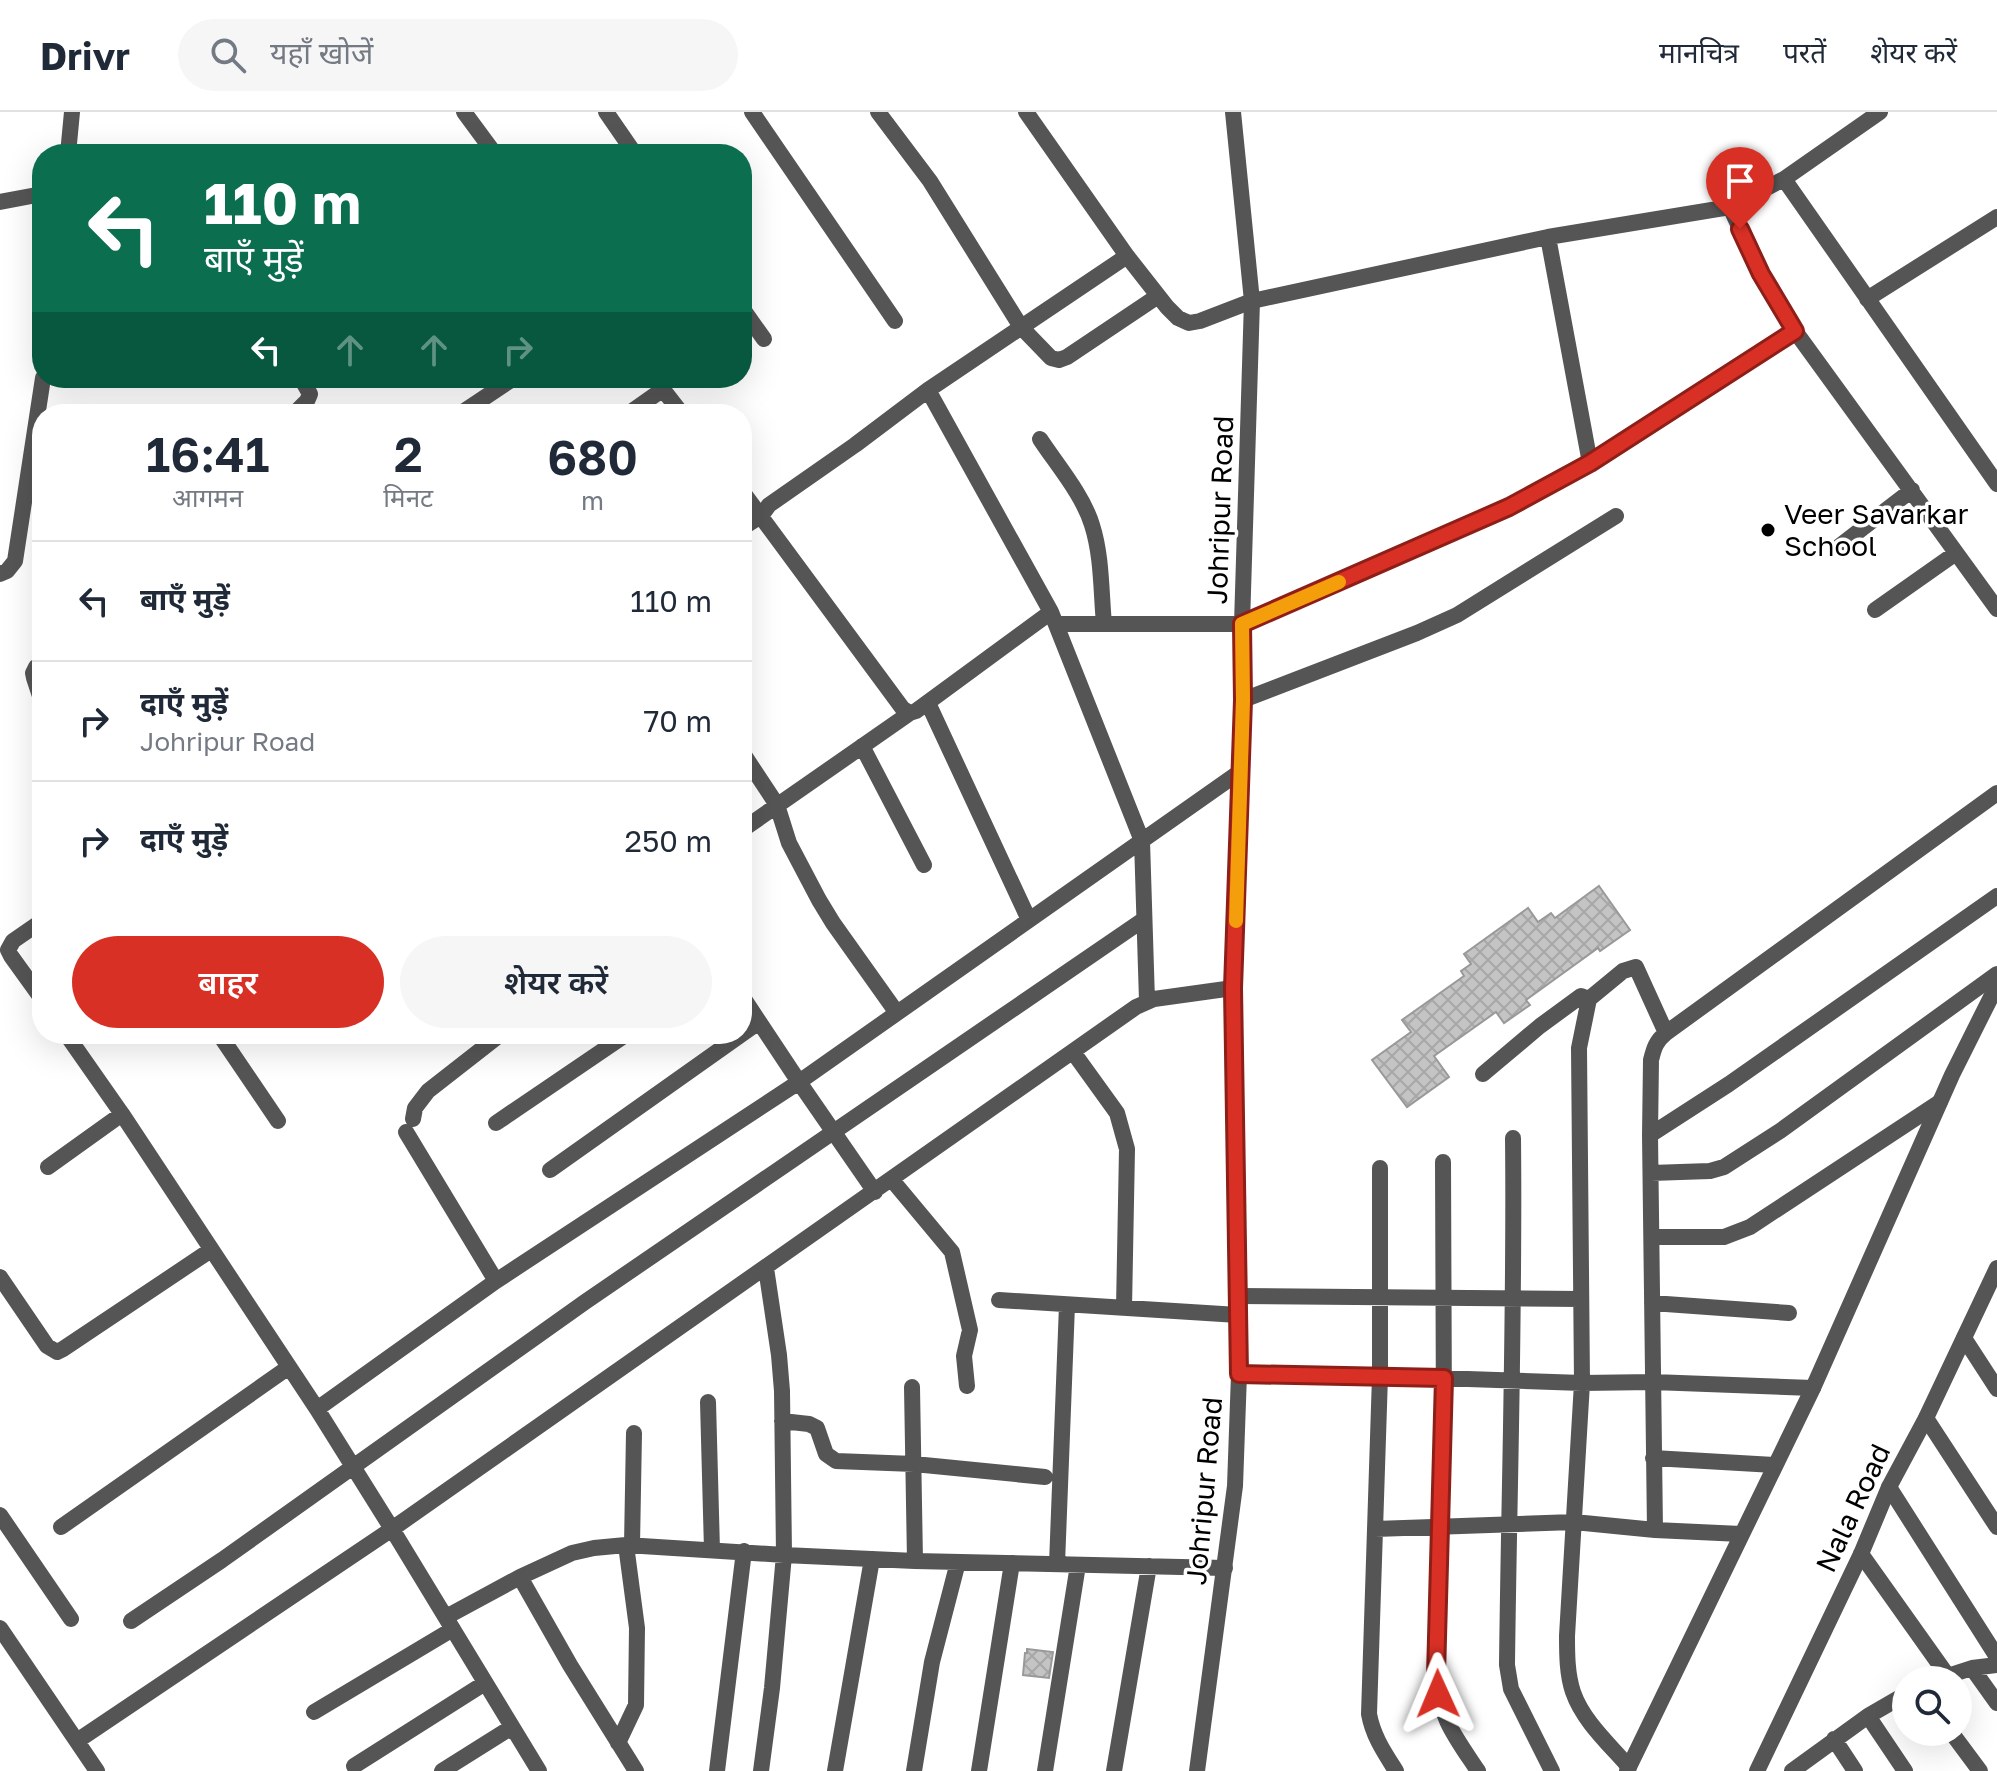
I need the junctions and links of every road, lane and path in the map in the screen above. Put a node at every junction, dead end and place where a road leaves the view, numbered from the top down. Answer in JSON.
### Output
{"nodes":[{"id":1,"x":72,"y":112,"type":"edge"},
{"id":2,"x":464,"y":112,"type":"edge"},
{"id":3,"x":606,"y":112,"type":"edge"},
{"id":4,"x":752,"y":112,"type":"edge"},
{"id":5,"x":878,"y":112,"type":"edge"},
{"id":6,"x":1026,"y":112,"type":"edge"},
{"id":7,"x":1233,"y":112,"type":"edge"},
{"id":8,"x":1880,"y":112,"type":"edge"},
{"id":9,"x":69,"y":144,"type":"edge"},
{"id":10,"x":488,"y":144,"type":"edge"},
{"id":11,"x":628,"y":144,"type":"edge"},
{"id":12,"x":1784,"y":179,"type":"junction"},
{"id":13,"x":32,"y":196,"type":"edge"},
{"id":14,"x":0,"y":202,"type":"edge"},
{"id":15,"x":1730,"y":207,"type":"junction"},
{"id":16,"x":1997,"y":217,"type":"edge"},
{"id":17,"x":1548,"y":237,"type":"junction"},
{"id":18,"x":1127,"y":256,"type":"junction"},
{"id":19,"x":1158,"y":296,"type":"junction"},
{"id":20,"x":1867,"y":299,"type":"junction"},
{"id":21,"x":1252,"y":301,"type":"junction"},
{"id":22,"x":895,"y":321,"type":"dead end"},
{"id":23,"x":752,"y":322,"type":"edge"},
{"id":24,"x":1021,"y":327,"type":"junction"},
{"id":25,"x":1795,"y":331,"type":"junction"},
{"id":26,"x":764,"y":339,"type":"dead end"},
{"id":27,"x":499,"y":388,"type":"edge"},
{"id":28,"x":654,"y":388,"type":"edge"},
{"id":29,"x":661,"y":388,"type":"edge"},
{"id":30,"x":928,"y":390,"type":"junction"},
{"id":31,"x":475,"y":404,"type":"edge"},
{"id":32,"x":638,"y":404,"type":"edge"},
{"id":33,"x":674,"y":404,"type":"edge"},
{"id":34,"x":1040,"y":439,"type":"dead end"},
{"id":35,"x":32,"y":450,"type":"edge"},
{"id":36,"x":1590,"y":463,"type":"junction"},
{"id":37,"x":1997,"y":484,"type":"edge"},
{"id":38,"x":1912,"y":490,"type":"junction"},
{"id":39,"x":752,"y":504,"type":"edge"},
{"id":40,"x":761,"y":516,"type":"junction"},
{"id":41,"x":1616,"y":516,"type":"dead end"},
{"id":42,"x":752,"y":522,"type":"edge"},
{"id":43,"x":1837,"y":548,"type":"dead end"},
{"id":44,"x":1956,"y":553,"type":"junction"},
{"id":45,"x":0,"y":574,"type":"edge"},
{"id":46,"x":1997,"y":609,"type":"edge"},
{"id":47,"x":1875,"y":610,"type":"dead end"},
{"id":48,"x":1054,"y":618,"type":"junction"},
{"id":49,"x":1104,"y":624,"type":"junction"},
{"id":50,"x":1242,"y":624,"type":"junction"},
{"id":51,"x":1243,"y":700,"type":"junction"},
{"id":52,"x":928,"y":703,"type":"junction"},
{"id":53,"x":910,"y":713,"type":"junction"},
{"id":54,"x":862,"y":746,"type":"junction"},
{"id":55,"x":752,"y":767,"type":"edge"},
{"id":56,"x":1241,"y":771,"type":"junction"},
{"id":57,"x":1997,"y":793,"type":"edge"},
{"id":58,"x":777,"y":805,"type":"junction"},
{"id":59,"x":752,"y":823,"type":"edge"},
{"id":60,"x":1142,"y":841,"type":"junction"},
{"id":61,"x":924,"y":865,"type":"dead end"},
{"id":62,"x":1997,"y":896,"type":"edge"},
{"id":63,"x":1029,"y":920,"type":"junction"},
{"id":64,"x":1143,"y":920,"type":"junction"},
{"id":65,"x":32,"y":928,"type":"edge"},
{"id":66,"x":1997,"y":974,"type":"edge"},
{"id":67,"x":32,"y":982,"type":"edge"},
{"id":68,"x":1997,"y":985,"type":"edge"},
{"id":69,"x":1233,"y":988,"type":"junction"},
{"id":70,"x":1589,"y":999,"type":"junction"},
{"id":71,"x":1147,"y":1001,"type":"junction"},
{"id":72,"x":752,"y":1011,"type":"edge"},
{"id":73,"x":897,"y":1013,"type":"junction"},
{"id":74,"x":759,"y":1022,"type":"junction"},
{"id":75,"x":752,"y":1027,"type":"edge"},
{"id":76,"x":1666,"y":1033,"type":"junction"},
{"id":77,"x":73,"y":1044,"type":"edge"},
{"id":78,"x":226,"y":1044,"type":"edge"},
{"id":79,"x":487,"y":1044,"type":"edge"},
{"id":80,"x":612,"y":1044,"type":"edge"},
{"id":81,"x":728,"y":1044,"type":"edge"},
{"id":82,"x":1073,"y":1052,"type":"junction"},
{"id":83,"x":1483,"y":1074,"type":"dead end"},
{"id":84,"x":799,"y":1082,"type":"junction"},
{"id":85,"x":1940,"y":1102,"type":"junction"},
{"id":86,"x":122,"y":1114,"type":"junction"},
{"id":87,"x":278,"y":1121,"type":"dead end"},
{"id":88,"x":496,"y":1123,"type":"dead end"},
{"id":89,"x":833,"y":1133,"type":"junction"},
{"id":90,"x":1650,"y":1135,"type":"junction"},
{"id":91,"x":1513,"y":1138,"type":"dead end"},
{"id":92,"x":1443,"y":1162,"type":"dead end"},
{"id":93,"x":48,"y":1167,"type":"dead end"},
{"id":94,"x":1380,"y":1168,"type":"dead end"},
{"id":95,"x":550,"y":1170,"type":"dead end"},
{"id":96,"x":1651,"y":1173,"type":"junction"},
{"id":97,"x":892,"y":1180,"type":"junction"},
{"id":98,"x":875,"y":1192,"type":"junction"},
{"id":99,"x":1652,"y":1237,"type":"junction"},
{"id":100,"x":211,"y":1250,"type":"junction"},
{"id":101,"x":766,"y":1268,"type":"junction"},
{"id":102,"x":1996,"y":1272,"type":"edge"},
{"id":103,"x":0,"y":1277,"type":"edge"},
{"id":104,"x":496,"y":1281,"type":"junction"},
{"id":105,"x":1238,"y":1296,"type":"junction"},
{"id":106,"x":1444,"y":1297,"type":"junction"},
{"id":107,"x":1380,"y":1298,"type":"junction"},
{"id":108,"x":1514,"y":1299,"type":"junction"},
{"id":109,"x":1581,"y":1299,"type":"junction"},
{"id":110,"x":999,"y":1300,"type":"dead end"},
{"id":111,"x":1652,"y":1303,"type":"junction"},
{"id":112,"x":1067,"y":1305,"type":"junction"},
{"id":113,"x":1124,"y":1308,"type":"junction"},
{"id":114,"x":1789,"y":1313,"type":"dead end"},
{"id":115,"x":1238,"y":1315,"type":"junction"},
{"id":116,"x":1964,"y":1338,"type":"junction"},
{"id":117,"x":289,"y":1367,"type":"junction"},
{"id":118,"x":1239,"y":1374,"type":"junction"},
{"id":119,"x":1380,"y":1376,"type":"junction"},
{"id":120,"x":1444,"y":1378,"type":"junction"},
{"id":121,"x":1511,"y":1381,"type":"junction"},
{"id":122,"x":1653,"y":1382,"type":"junction"},
{"id":123,"x":1582,"y":1383,"type":"junction"},
{"id":124,"x":967,"y":1386,"type":"dead end"},
{"id":125,"x":912,"y":1387,"type":"dead end"},
{"id":126,"x":1813,"y":1388,"type":"junction"},
{"id":127,"x":1997,"y":1389,"type":"edge"},
{"id":128,"x":708,"y":1402,"type":"dead end"},
{"id":129,"x":317,"y":1409,"type":"junction"},
{"id":130,"x":1926,"y":1418,"type":"junction"},
{"id":131,"x":782,"y":1421,"type":"junction"},
{"id":132,"x":634,"y":1433,"type":"dead end"},
{"id":133,"x":1653,"y":1458,"type":"junction"},
{"id":134,"x":914,"y":1464,"type":"junction"},
{"id":135,"x":1774,"y":1465,"type":"junction"},
{"id":136,"x":352,"y":1466,"type":"junction"},
{"id":137,"x":1045,"y":1477,"type":"dead end"},
{"id":138,"x":1889,"y":1487,"type":"junction"},
{"id":139,"x":0,"y":1515,"type":"edge"},
{"id":140,"x":1574,"y":1522,"type":"junction"},
{"id":141,"x":1509,"y":1524,"type":"junction"},
{"id":142,"x":61,"y":1527,"type":"dead end"},
{"id":143,"x":1997,"y":1527,"type":"edge"},
{"id":144,"x":1440,"y":1528,"type":"junction"},
{"id":145,"x":392,"y":1529,"type":"junction"},
{"id":146,"x":1375,"y":1529,"type":"junction"},
{"id":147,"x":1655,"y":1530,"type":"junction"},
{"id":148,"x":1741,"y":1534,"type":"junction"},
{"id":149,"x":629,"y":1545,"type":"junction"},
{"id":150,"x":712,"y":1550,"type":"junction"},
{"id":151,"x":744,"y":1551,"type":"junction"},
{"id":152,"x":1861,"y":1554,"type":"junction"},
{"id":153,"x":784,"y":1555,"type":"junction"},
{"id":154,"x":872,"y":1559,"type":"junction"},
{"id":155,"x":915,"y":1561,"type":"junction"},
{"id":156,"x":958,"y":1562,"type":"junction"},
{"id":157,"x":1012,"y":1563,"type":"junction"},
{"id":158,"x":1057,"y":1564,"type":"junction"},
{"id":159,"x":1078,"y":1565,"type":"junction"},
{"id":160,"x":1149,"y":1566,"type":"junction"},
{"id":161,"x":1225,"y":1568,"type":"junction"},
{"id":162,"x":520,"y":1577,"type":"junction"},
{"id":163,"x":71,"y":1619,"type":"dead end"},
{"id":164,"x":131,"y":1621,"type":"dead end"},
{"id":165,"x":450,"y":1623,"type":"junction"},
{"id":166,"x":0,"y":1628,"type":"edge"},
{"id":167,"x":1997,"y":1657,"type":"edge"},
{"id":168,"x":1997,"y":1665,"type":"edge"},
{"id":169,"x":1933,"y":1666,"type":"edge"},
{"id":170,"x":1972,"y":1668,"type":"joint"},
{"id":171,"x":485,"y":1683,"type":"junction"},
{"id":172,"x":1892,"y":1702,"type":"edge"},
{"id":173,"x":1997,"y":1703,"type":"edge"},
{"id":174,"x":314,"y":1712,"type":"dead end"},
{"id":175,"x":1868,"y":1716,"type":"junction"},
{"id":176,"x":512,"y":1727,"type":"junction"},
{"id":177,"x":1834,"y":1739,"type":"junction"},
{"id":178,"x":77,"y":1741,"type":"junction"},
{"id":179,"x":618,"y":1743,"type":"junction"},
{"id":180,"x":1961,"y":1746,"type":"edge"},
{"id":181,"x":354,"y":1766,"type":"dead end"},
{"id":182,"x":1630,"y":1770,"type":"edge"},
{"id":183,"x":97,"y":1771,"type":"edge"},
{"id":184,"x":442,"y":1771,"type":"edge"},
{"id":185,"x":539,"y":1771,"type":"edge"},
{"id":186,"x":636,"y":1771,"type":"edge"},
{"id":187,"x":717,"y":1771,"type":"edge"},
{"id":188,"x":761,"y":1771,"type":"edge"},
{"id":189,"x":835,"y":1771,"type":"edge"},
{"id":190,"x":914,"y":1771,"type":"edge"},
{"id":191,"x":979,"y":1771,"type":"edge"},
{"id":192,"x":1045,"y":1771,"type":"edge"},
{"id":193,"x":1114,"y":1771,"type":"edge"},
{"id":194,"x":1197,"y":1771,"type":"edge"},
{"id":195,"x":1396,"y":1771,"type":"edge"},
{"id":196,"x":1478,"y":1771,"type":"edge"},
{"id":197,"x":1552,"y":1771,"type":"edge"},
{"id":198,"x":1757,"y":1771,"type":"edge"},
{"id":199,"x":1792,"y":1771,"type":"edge"},
{"id":200,"x":1855,"y":1771,"type":"edge"},
{"id":201,"x":1905,"y":1771,"type":"edge"},
{"id":202,"x":1980,"y":1771,"type":"edge"}],
"edges":[{"from":1,"to":9,"type":"street"},
{"from":2,"to":10,"type":"street"},
{"from":3,"to":11,"type":"street"},
{"from":4,"to":22,"type":"street"},
{"from":5,"to":24,"type":"street"},
{"from":6,"to":18,"type":"street"},
{"from":7,"to":21,"type":"street","name":"Johripur Road"},
{"from":8,"to":12,"type":"street"},
{"from":12,"to":15,"type":"street"},
{"from":12,"to":20,"type":"street"},
{"from":13,"to":14,"type":"street"},
{"from":15,"to":17,"type":"street"},
{"from":15,"to":25,"type":"street"},
{"from":16,"to":20,"type":"street"},
{"from":17,"to":21,"type":"street"},
{"from":17,"to":36,"type":"street"},
{"from":18,"to":19,"type":"street"},
{"from":18,"to":24,"type":"street"},
{"from":19,"to":21,"type":"street"},
{"from":19,"to":24,"type":"street"},
{"from":20,"to":37,"type":"street"},
{"from":21,"to":50,"type":"street","name":"Johripur Road"},
{"from":23,"to":26,"type":"street"},
{"from":24,"to":30,"type":"street"},
{"from":25,"to":36,"type":"street"},
{"from":25,"to":38,"type":"street"},
{"from":27,"to":31,"type":"street"},
{"from":28,"to":32,"type":"street"},
{"from":29,"to":33,"type":"street"},
{"from":30,"to":40,"type":"street"},
{"from":30,"to":48,"type":"street"},
{"from":34,"to":49,"type":"street"},
{"from":35,"to":45,"type":"street"},
{"from":36,"to":50,"type":"street"},
{"from":38,"to":43,"type":"street"},
{"from":38,"to":44,"type":"street"},
{"from":39,"to":40,"type":"street"},
{"from":40,"to":42,"type":"street"},
{"from":40,"to":53,"type":"street"},
{"from":41,"to":51,"type":"street"},
{"from":44,"to":46,"type":"street"},
{"from":44,"to":47,"type":"street"},
{"from":48,"to":49,"type":"street"},
{"from":48,"to":52,"type":"street"},
{"from":48,"to":60,"type":"street"},
{"from":49,"to":50,"type":"street"},
{"from":50,"to":51,"type":"street","name":"Johripur Road"},
{"from":51,"to":56,"type":"street","name":"Johripur Road"},
{"from":52,"to":53,"type":"street"},
{"from":52,"to":63,"type":"street"},
{"from":53,"to":54,"type":"street"},
{"from":54,"to":58,"type":"street"},
{"from":54,"to":61,"type":"street"},
{"from":55,"to":58,"type":"street"},
{"from":56,"to":60,"type":"street"},
{"from":56,"to":69,"type":"street","name":"Johripur Road"},
{"from":57,"to":76,"type":"street"},
{"from":58,"to":59,"type":"street"},
{"from":58,"to":73,"type":"street"},
{"from":60,"to":63,"type":"street"},
{"from":60,"to":64,"type":"street"},
{"from":62,"to":90,"type":"street"},
{"from":63,"to":73,"type":"street"},
{"from":64,"to":71,"type":"street"},
{"from":64,"to":89,"type":"street"},
{"from":65,"to":67,"type":"street"},
{"from":66,"to":96,"type":"street"},
{"from":68,"to":85,"type":"street"},
{"from":69,"to":71,"type":"street"},
{"from":69,"to":105,"type":"street","name":"Johripur Road"},
{"from":70,"to":76,"type":"street"},
{"from":70,"to":83,"type":"street"},
{"from":70,"to":109,"type":"street"},
{"from":71,"to":82,"type":"street"},
{"from":72,"to":74,"type":"street"},
{"from":73,"to":84,"type":"street"},
{"from":74,"to":75,"type":"street"},
{"from":74,"to":84,"type":"street"},
{"from":76,"to":90,"type":"street"},
{"from":77,"to":86,"type":"street"},
{"from":78,"to":87,"type":"street"},
{"from":79,"to":104,"type":"street"},
{"from":80,"to":88,"type":"street"},
{"from":81,"to":95,"type":"street"},
{"from":82,"to":97,"type":"street"},
{"from":82,"to":113,"type":"street"},
{"from":84,"to":89,"type":"street"},
{"from":84,"to":104,"type":"street"},
{"from":85,"to":99,"type":"street"},
{"from":85,"to":126,"type":"street"},
{"from":86,"to":93,"type":"street"},
{"from":86,"to":100,"type":"street"},
{"from":89,"to":98,"type":"street"},
{"from":89,"to":136,"type":"street"},
{"from":90,"to":96,"type":"street"},
{"from":91,"to":108,"type":"street"},
{"from":92,"to":106,"type":"street"},
{"from":94,"to":107,"type":"street"},
{"from":96,"to":99,"type":"street"},
{"from":97,"to":98,"type":"street"},
{"from":97,"to":124,"type":"street"},
{"from":98,"to":101,"type":"street"},
{"from":99,"to":111,"type":"street"},
{"from":100,"to":103,"type":"street"},
{"from":100,"to":117,"type":"street"},
{"from":101,"to":131,"type":"street"},
{"from":101,"to":145,"type":"street"},
{"from":102,"to":116,"type":"street","name":"Nala Road"},
{"from":104,"to":129,"type":"street"},
{"from":105,"to":107,"type":"street"},
{"from":105,"to":115,"type":"street","name":"Johripur Road"},
{"from":106,"to":107,"type":"street"},
{"from":106,"to":108,"type":"street"},
{"from":106,"to":120,"type":"street"},
{"from":107,"to":119,"type":"street"},
{"from":108,"to":109,"type":"street"},
{"from":108,"to":121,"type":"street"},
{"from":109,"to":123,"type":"street"},
{"from":110,"to":112,"type":"street"},
{"from":111,"to":114,"type":"street"},
{"from":111,"to":122,"type":"street"},
{"from":112,"to":113,"type":"street"},
{"from":112,"to":158,"type":"street"},
{"from":113,"to":115,"type":"street"},
{"from":115,"to":118,"type":"street","name":"Johripur Road"},
{"from":116,"to":127,"type":"street"},
{"from":116,"to":130,"type":"street","name":"Nala Road"},
{"from":117,"to":129,"type":"street"},
{"from":117,"to":142,"type":"street"},
{"from":118,"to":119,"type":"street"},
{"from":118,"to":161,"type":"street","name":"Johripur Road"},
{"from":119,"to":120,"type":"street"},
{"from":119,"to":146,"type":"street"},
{"from":120,"to":121,"type":"street"},
{"from":120,"to":144,"type":"street"},
{"from":121,"to":123,"type":"street"},
{"from":121,"to":141,"type":"street"},
{"from":122,"to":123,"type":"street"},
{"from":122,"to":126,"type":"street"},
{"from":122,"to":133,"type":"street"},
{"from":123,"to":140,"type":"street"},
{"from":125,"to":134,"type":"street"},
{"from":126,"to":135,"type":"street"},
{"from":128,"to":150,"type":"street"},
{"from":129,"to":136,"type":"street"},
{"from":130,"to":138,"type":"street","name":"Nala Road"},
{"from":130,"to":143,"type":"street"},
{"from":131,"to":134,"type":"street"},
{"from":131,"to":153,"type":"street"},
{"from":132,"to":149,"type":"street"},
{"from":133,"to":135,"type":"street"},
{"from":133,"to":147,"type":"street"},
{"from":134,"to":137,"type":"street"},
{"from":134,"to":155,"type":"street"},
{"from":135,"to":148,"type":"street"},
{"from":136,"to":145,"type":"street"},
{"from":136,"to":164,"type":"street"},
{"from":138,"to":152,"type":"street","name":"Nala Road"},
{"from":138,"to":167,"type":"street"},
{"from":139,"to":163,"type":"street"},
{"from":140,"to":141,"type":"street"},
{"from":140,"to":147,"type":"street"},
{"from":140,"to":182,"type":"street"},
{"from":141,"to":144,"type":"street"},
{"from":141,"to":197,"type":"street"},
{"from":144,"to":146,"type":"street"},
{"from":144,"to":196,"type":"street"},
{"from":145,"to":165,"type":"street"},
{"from":145,"to":178,"type":"street"},
{"from":146,"to":195,"type":"street"},
{"from":147,"to":148,"type":"street"},
{"from":148,"to":182,"type":"street"},
{"from":149,"to":150,"type":"street"},
{"from":149,"to":162,"type":"street"},
{"from":149,"to":179,"type":"street"},
{"from":150,"to":151,"type":"street"},
{"from":151,"to":153,"type":"street"},
{"from":151,"to":187,"type":"street"},
{"from":152,"to":169,"type":"street"},
{"from":152,"to":198,"type":"street","name":"Nala Road"},
{"from":153,"to":154,"type":"street"},
{"from":153,"to":188,"type":"street"},
{"from":154,"to":155,"type":"street"},
{"from":154,"to":189,"type":"street"},
{"from":155,"to":156,"type":"street"},
{"from":156,"to":157,"type":"street"},
{"from":156,"to":190,"type":"street"},
{"from":157,"to":158,"type":"street"},
{"from":157,"to":191,"type":"street"},
{"from":158,"to":159,"type":"street"},
{"from":159,"to":160,"type":"street"},
{"from":159,"to":192,"type":"street"},
{"from":160,"to":161,"type":"street"},
{"from":160,"to":193,"type":"street"},
{"from":161,"to":194,"type":"street","name":"Johripur Road"},
{"from":162,"to":165,"type":"street"},
{"from":162,"to":179,"type":"street"},
{"from":165,"to":171,"type":"street"},
{"from":165,"to":174,"type":"street"},
{"from":166,"to":178,"type":"street"},
{"from":168,"to":170,"type":"street"},
{"from":170,"to":173,"type":"street"},
{"from":171,"to":176,"type":"street"},
{"from":171,"to":181,"type":"street"},
{"from":172,"to":175,"type":"street"},
{"from":175,"to":177,"type":"street"},
{"from":175,"to":201,"type":"street"},
{"from":176,"to":184,"type":"street"},
{"from":176,"to":185,"type":"street"},
{"from":177,"to":199,"type":"street"},
{"from":177,"to":200,"type":"street"},
{"from":178,"to":183,"type":"street"},
{"from":179,"to":186,"type":"street"},
{"from":180,"to":202,"type":"street"}]}
